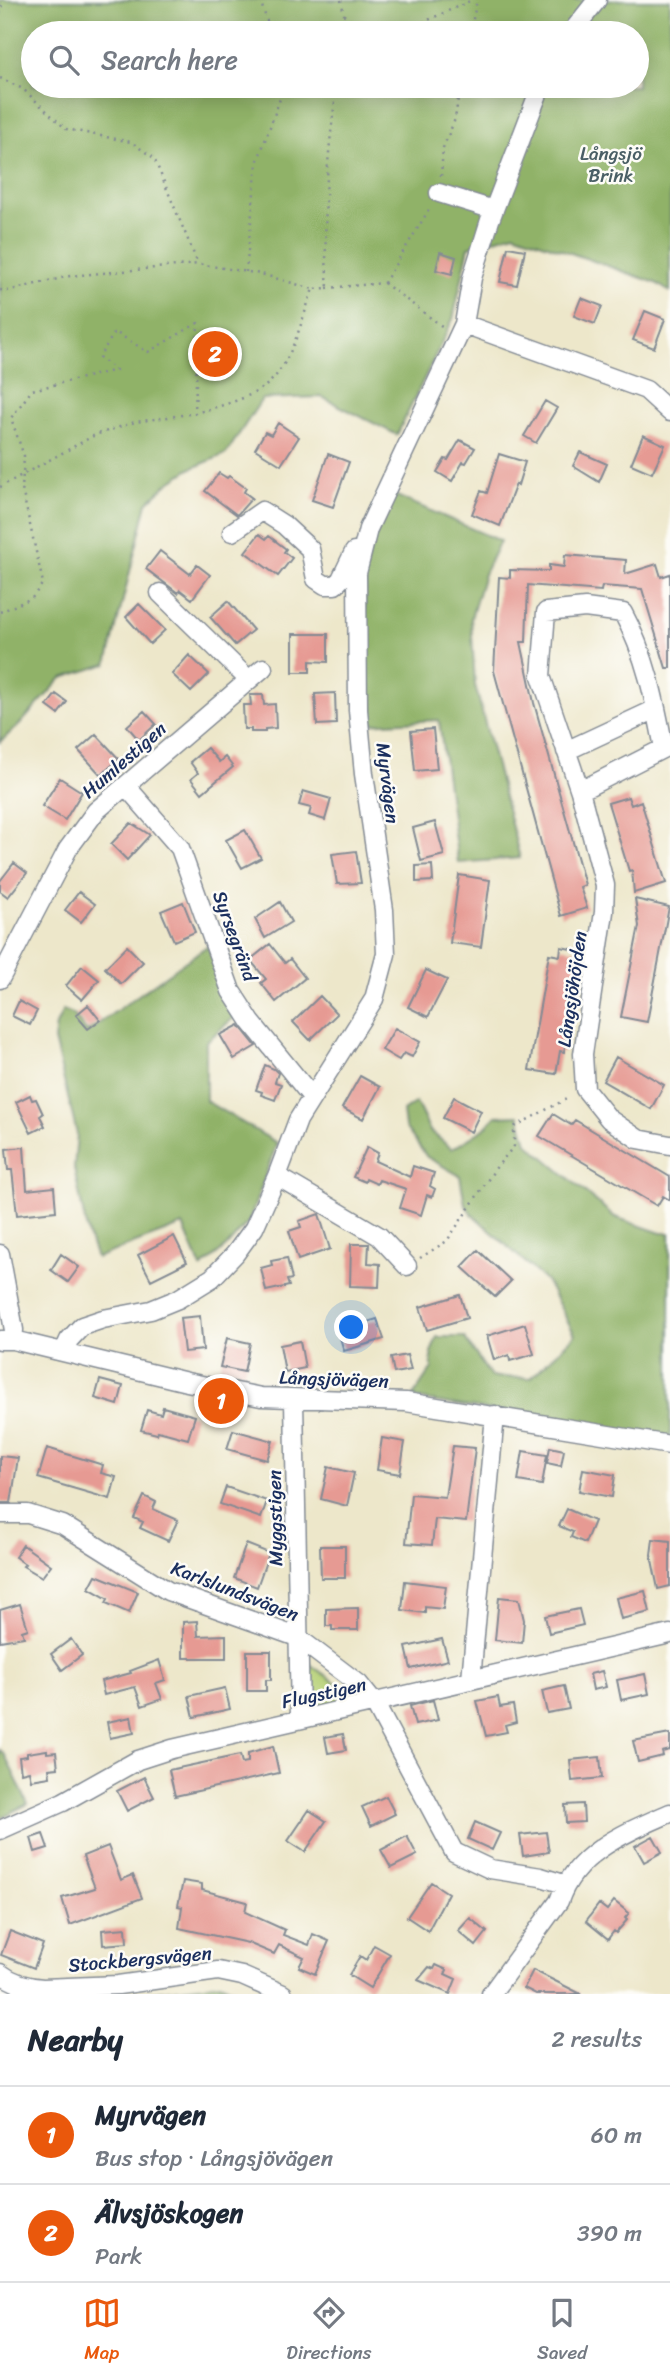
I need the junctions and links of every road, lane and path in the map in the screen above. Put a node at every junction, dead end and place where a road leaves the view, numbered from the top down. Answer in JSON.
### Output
{"nodes":[{"id":1,"x":4,"y":0,"type":"edge"},
{"id":2,"x":260,"y":0,"type":"edge"},
{"id":3,"x":341,"y":0,"type":"edge"},
{"id":4,"x":472,"y":0,"type":"edge"},
{"id":5,"x":477,"y":0,"type":"edge"},
{"id":6,"x":597,"y":0,"type":"edge"},
{"id":7,"x":0,"y":14,"type":"edge"},
{"id":8,"x":267,"y":21,"type":"edge"},
{"id":9,"x":346,"y":21,"type":"edge"},
{"id":10,"x":426,"y":21,"type":"edge"},
{"id":11,"x":473,"y":21,"type":"edge"},
{"id":12,"x":580,"y":21,"type":"edge"},
{"id":13,"x":0,"y":78,"type":"edge"},
{"id":14,"x":21,"y":88,"type":"edge"},
{"id":15,"x":33,"y":98,"type":"edge"},
{"id":16,"x":280,"y":98,"type":"edge"},
{"id":17,"x":335,"y":98,"type":"edge"},
{"id":18,"x":536,"y":98,"type":"edge"},
{"id":19,"x":439,"y":193,"type":"dead end"},
{"id":20,"x":494,"y":210,"type":"junction"},
{"id":21,"x":198,"y":264,"type":"junction"},
{"id":22,"x":246,"y":272,"type":"junction"},
{"id":23,"x":328,"y":288,"type":"junction"},
{"id":24,"x":313,"y":289,"type":"junction"},
{"id":25,"x":0,"y":290,"type":"edge"},
{"id":26,"x":464,"y":324,"type":"junction"},
{"id":27,"x":670,"y":412,"type":"edge"},
{"id":28,"x":195,"y":413,"type":"junction"},
{"id":29,"x":23,"y":474,"type":"junction"},
{"id":30,"x":0,"y":487,"type":"edge"},
{"id":31,"x":232,"y":532,"type":"dead end"},
{"id":32,"x":363,"y":546,"type":"junction"},
{"id":33,"x":160,"y":593,"type":"dead end"},
{"id":34,"x":0,"y":612,"type":"edge"},
{"id":35,"x":263,"y":668,"type":"dead end"},
{"id":36,"x":248,"y":679,"type":"junction"},
{"id":37,"x":656,"y":709,"type":"junction"},
{"id":38,"x":667,"y":747,"type":"edge"},
{"id":39,"x":566,"y":751,"type":"junction"},
{"id":40,"x":126,"y":786,"type":"junction"},
{"id":41,"x":580,"y":790,"type":"junction"},
{"id":42,"x":0,"y":979,"type":"edge"},
{"id":43,"x":585,"y":1089,"type":"junction"},
{"id":44,"x":312,"y":1097,"type":"junction"},
{"id":45,"x":670,"y":1145,"type":"edge"},
{"id":46,"x":278,"y":1176,"type":"junction"},
{"id":47,"x":0,"y":1254,"type":"edge"},
{"id":48,"x":407,"y":1266,"type":"joint"},
{"id":49,"x":7,"y":1340,"type":"edge"},
{"id":50,"x":64,"y":1351,"type":"junction"},
{"id":51,"x":294,"y":1400,"type":"junction"},
{"id":52,"x":495,"y":1415,"type":"junction"},
{"id":53,"x":670,"y":1445,"type":"edge"},
{"id":54,"x":0,"y":1514,"type":"edge"},
{"id":55,"x":670,"y":1634,"type":"edge"},
{"id":56,"x":298,"y":1637,"type":"junction"},
{"id":57,"x":471,"y":1679,"type":"junction"},
{"id":58,"x":375,"y":1704,"type":"junction"},
{"id":59,"x":300,"y":1719,"type":"junction"},
{"id":60,"x":670,"y":1813,"type":"edge"},
{"id":61,"x":0,"y":1830,"type":"edge"},
{"id":62,"x":564,"y":1884,"type":"junction"},
{"id":63,"x":0,"y":1973,"type":"edge"},
{"id":64,"x":283,"y":1994,"type":"edge"},
{"id":65,"x":491,"y":1994,"type":"edge"}],
"edges":[{"from":1,"to":7,"type":"path"},
{"from":2,"to":8,"type":"path"},
{"from":3,"to":9,"type":"path"},
{"from":4,"to":10,"type":"path"},
{"from":5,"to":11,"type":"path"},
{"from":6,"to":12,"type":"street"},
{"from":13,"to":14,"type":"path"},
{"from":15,"to":21,"type":"path"},
{"from":16,"to":22,"type":"path"},
{"from":17,"to":23,"type":"path"},
{"from":18,"to":20,"type":"street","name":"Myrvägen"},
{"from":19,"to":20,"type":"street"},
{"from":20,"to":26,"type":"street","name":"Myrvägen"},
{"from":21,"to":22,"type":"path"},
{"from":21,"to":25,"type":"path"},
{"from":22,"to":24,"type":"path"},
{"from":23,"to":24,"type":"path"},
{"from":23,"to":26,"type":"path"},
{"from":24,"to":28,"type":"path"},
{"from":26,"to":27,"type":"street"},
{"from":26,"to":32,"type":"street","name":"Myrvägen"},
{"from":28,"to":29,"type":"path"},
{"from":28,"to":29,"type":"path"},
{"from":29,"to":30,"type":"path"},
{"from":29,"to":34,"type":"path"},
{"from":31,"to":32,"type":"street"},
{"from":32,"to":44,"type":"street","name":"Myrvägen"},
{"from":33,"to":36,"type":"street"},
{"from":35,"to":36,"type":"street","name":"Humlestigen"},
{"from":36,"to":40,"type":"street","name":"Humlestigen"},
{"from":37,"to":38,"type":"street","name":"Långsjöhöjden"},
{"from":37,"to":39,"type":"street"},
{"from":37,"to":39,"type":"street","name":"Långsjöhöjden"},
{"from":38,"to":41,"type":"street","name":"Långsjöhöjden"},
{"from":39,"to":41,"type":"street","name":"Långsjöhöjden"},
{"from":40,"to":42,"type":"street","name":"Humlestigen"},
{"from":40,"to":44,"type":"street","name":"Syrsegränd"},
{"from":41,"to":43,"type":"street","name":"Långsjöhöjden"},
{"from":43,"to":45,"type":"street"},
{"from":43,"to":48,"type":"path"},
{"from":44,"to":46,"type":"street","name":"Myrvägen"},
{"from":46,"to":48,"type":"street"},
{"from":46,"to":50,"type":"street","name":"Myrvägen"},
{"from":47,"to":49,"type":"street"},
{"from":49,"to":50,"type":"street","name":"Långsjövägen"},
{"from":50,"to":51,"type":"street","name":"Långsjövägen"},
{"from":51,"to":52,"type":"street","name":"Långsjövägen"},
{"from":51,"to":56,"type":"street","name":"Myggstigen"},
{"from":52,"to":53,"type":"street","name":"Långsjövägen"},
{"from":52,"to":57,"type":"street"},
{"from":54,"to":56,"type":"street","name":"Karlslundsvägen"},
{"from":55,"to":57,"type":"street","name":"Flugstigen"},
{"from":56,"to":58,"type":"street","name":"Karlslundsvägen"},
{"from":56,"to":59,"type":"street","name":"Myggstigen"},
{"from":57,"to":58,"type":"street","name":"Flugstigen"},
{"from":58,"to":59,"type":"street","name":"Flugstigen"},
{"from":58,"to":62,"type":"street","name":"Karlslundsvägen"},
{"from":59,"to":61,"type":"street","name":"Flugstigen"},
{"from":60,"to":62,"type":"street"},
{"from":62,"to":65,"type":"street"},
{"from":63,"to":64,"type":"street","name":"Stockbergsvägen"}]}
